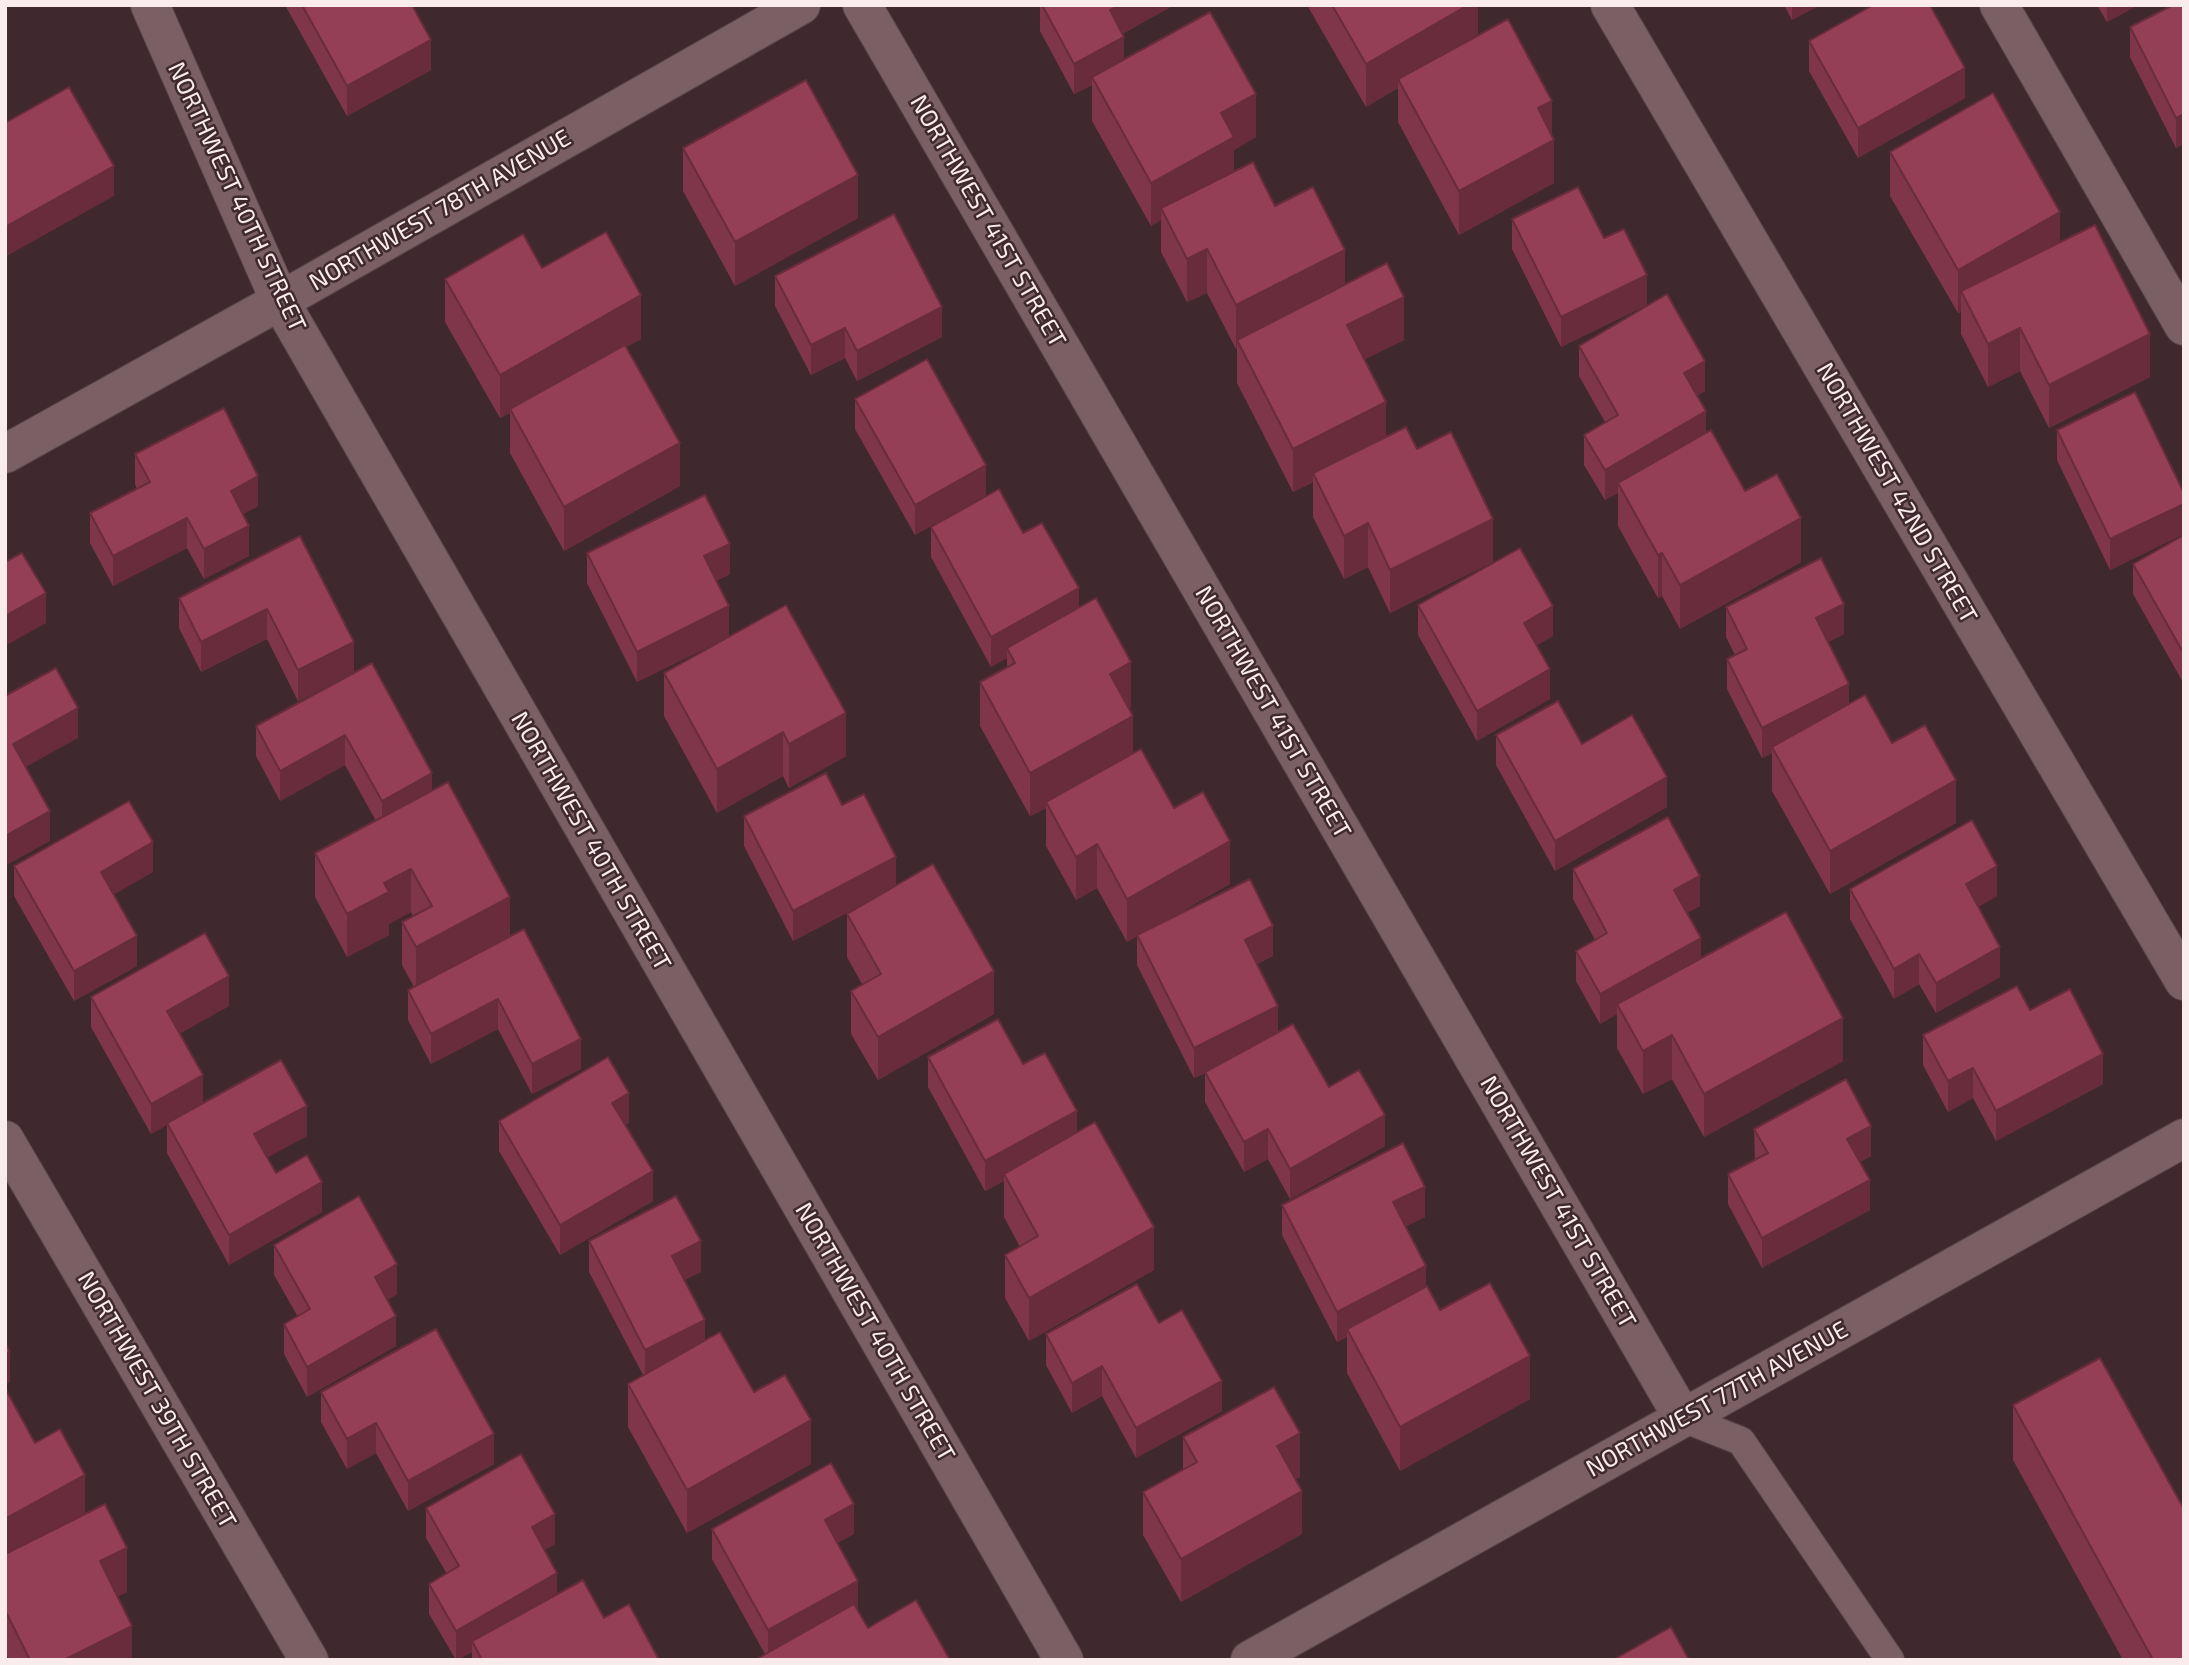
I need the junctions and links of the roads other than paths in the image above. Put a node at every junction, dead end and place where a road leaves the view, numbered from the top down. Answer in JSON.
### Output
{"nodes":[{"id":1,"x":150,"y":5,"type":"edge"},
{"id":2,"x":801,"y":5,"type":"edge"},
{"id":3,"x":862,"y":5,"type":"edge"},
{"id":4,"x":1610,"y":5,"type":"edge"},
{"id":5,"x":1999,"y":5,"type":"edge"},
{"id":6,"x":280,"y":301,"type":"junction"},
{"id":7,"x":2184,"y":326,"type":"edge"},
{"id":8,"x":5,"y":454,"type":"edge"},
{"id":9,"x":2184,"y":981,"type":"edge"},
{"id":10,"x":2184,"y":1138,"type":"edge"},
{"id":11,"x":5,"y":1140,"type":"edge"},
{"id":12,"x":1683,"y":1418,"type":"junction"},
{"id":13,"x":309,"y":1660,"type":"edge"},
{"id":14,"x":1064,"y":1660,"type":"edge"},
{"id":15,"x":1250,"y":1660,"type":"edge"},
{"id":16,"x":1890,"y":1660,"type":"edge"}],
"edges":[{"from":1,"to":6,"type":"street","name":"NORTHWEST 40TH STREET"},
{"from":2,"to":6,"type":"street","name":"NORTHWEST 78TH AVENUE"},
{"from":3,"to":12,"type":"street","name":"NORTHWEST 41ST STREET"},
{"from":4,"to":9,"type":"street","name":"NORTHWEST 42ND STREET"},
{"from":5,"to":7,"type":"street"},
{"from":6,"to":8,"type":"street","name":"NORTHWEST 78TH AVENUE"},
{"from":6,"to":14,"type":"street","name":"NORTHWEST 40TH STREET"},
{"from":10,"to":12,"type":"street","name":"NORTHWEST 77TH AVENUE"},
{"from":11,"to":13,"type":"street","name":"NORTHWEST 39TH STREET"},
{"from":12,"to":15,"type":"street","name":"NORTHWEST 77TH AVENUE"},
{"from":12,"to":16,"type":"lane"}]}
